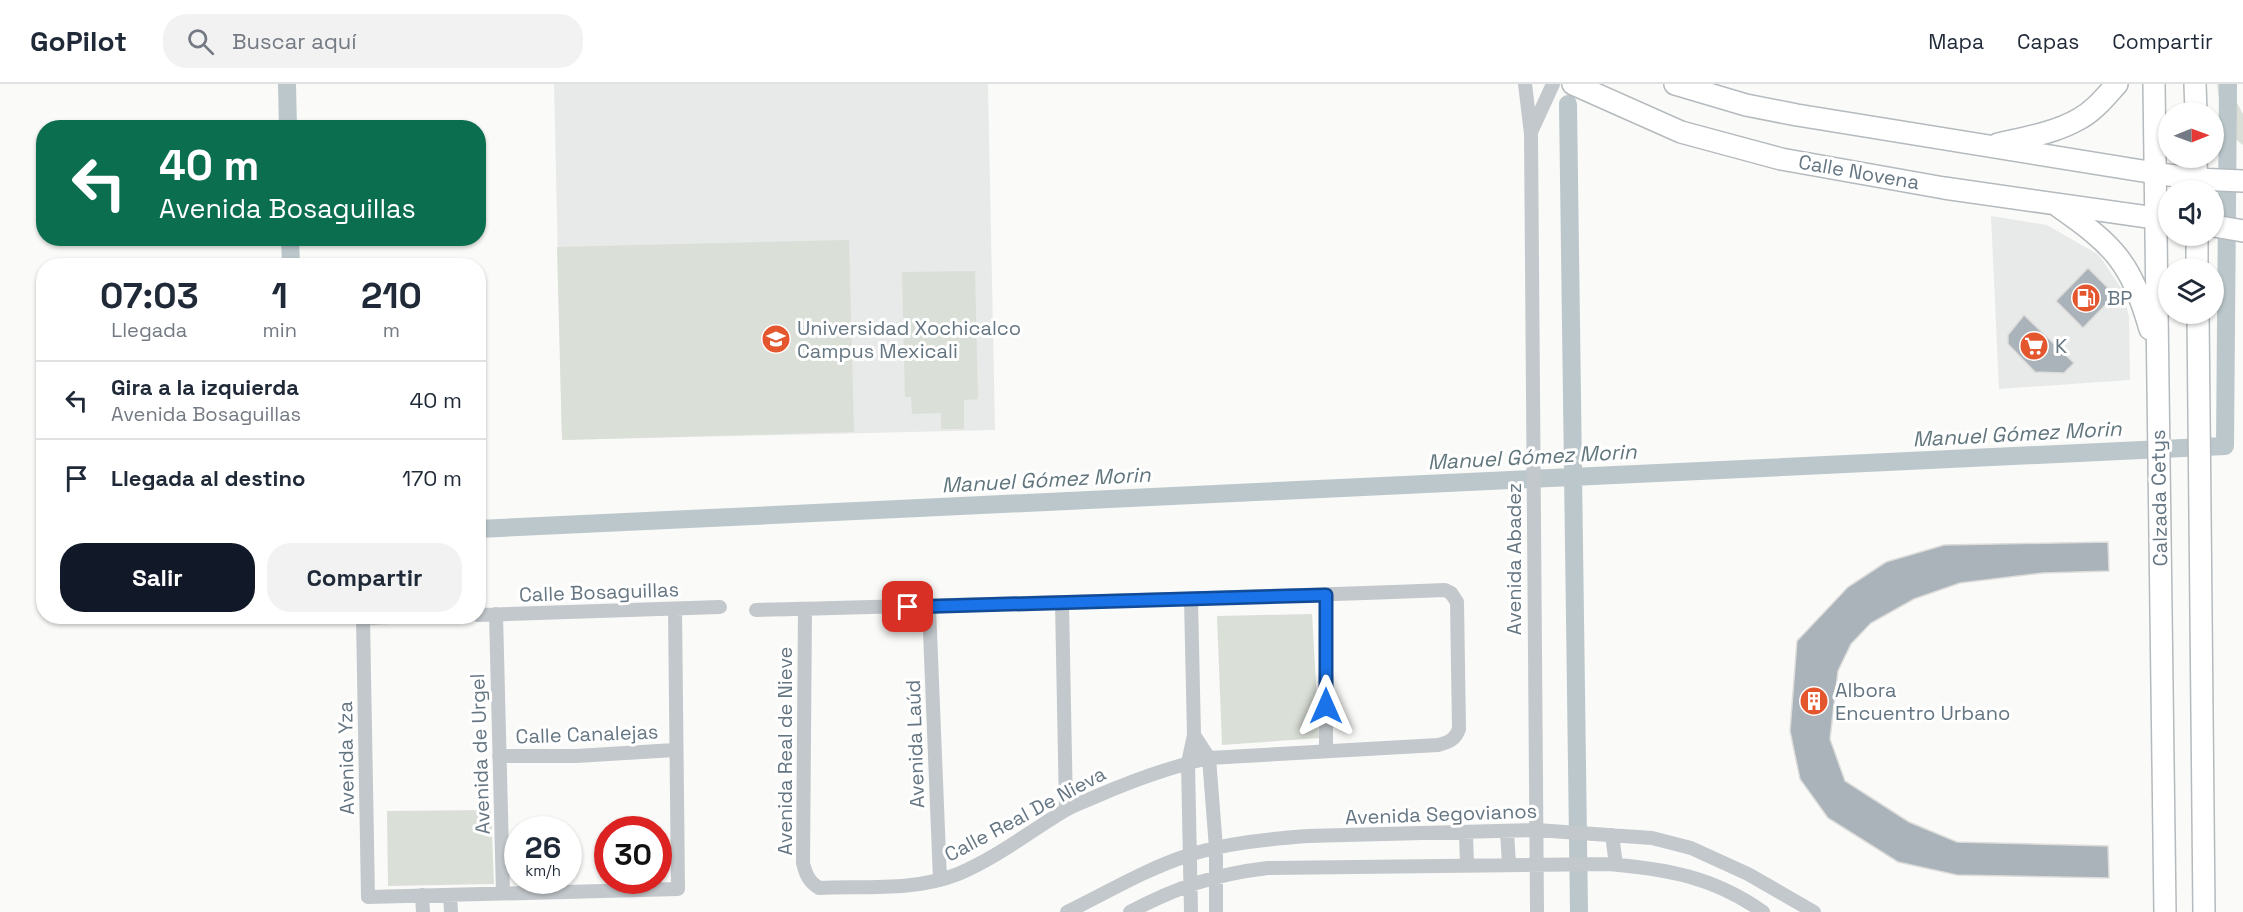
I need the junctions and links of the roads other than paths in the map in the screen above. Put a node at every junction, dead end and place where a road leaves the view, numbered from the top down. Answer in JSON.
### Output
{"nodes":[{"id":1,"x":1525,"y":84,"type":"edge"},
{"id":2,"x":1553,"y":84,"type":"edge"},
{"id":3,"x":1573,"y":84,"type":"edge"},
{"id":4,"x":1675,"y":84,"type":"edge"},
{"id":5,"x":2117,"y":84,"type":"edge"},
{"id":6,"x":2154,"y":84,"type":"edge"},
{"id":7,"x":2195,"y":84,"type":"edge"},
{"id":8,"x":2196,"y":102,"type":"edge"},
{"id":9,"x":1531,"y":134,"type":"junction"},
{"id":10,"x":1988,"y":146,"type":"junction"},
{"id":11,"x":2155,"y":173,"type":"junction"},
{"id":12,"x":2180,"y":180,"type":"edge"},
{"id":13,"x":2243,"y":181,"type":"edge"},
{"id":14,"x":2224,"y":183,"type":"edge"},
{"id":15,"x":2158,"y":193,"type":"edge"},
{"id":16,"x":2054,"y":203,"type":"junction"},
{"id":17,"x":2158,"y":218,"type":"edge"},
{"id":18,"x":2224,"y":228,"type":"edge"},
{"id":19,"x":2243,"y":231,"type":"edge"},
{"id":20,"x":2161,"y":246,"type":"edge"},
{"id":21,"x":2198,"y":324,"type":"edge"},
{"id":22,"x":2157,"y":356,"type":"junction"},
{"id":23,"x":1326,"y":595,"type":"junction"},
{"id":24,"x":1191,"y":599,"type":"junction"},
{"id":25,"x":1062,"y":602,"type":"junction"},
{"id":26,"x":720,"y":607,"type":"dead end"},
{"id":27,"x":929,"y":607,"type":"junction"},
{"id":28,"x":675,"y":609,"type":"junction"},
{"id":29,"x":805,"y":609,"type":"junction"},
{"id":30,"x":756,"y":610,"type":"dead end"},
{"id":31,"x":496,"y":614,"type":"junction"},
{"id":32,"x":486,"y":615,"type":"edge"},
{"id":33,"x":363,"y":624,"type":"edge"},
{"id":34,"x":1194,"y":735,"type":"junction"},
{"id":35,"x":675,"y":750,"type":"junction"},
{"id":36,"x":1326,"y":751,"type":"junction"},
{"id":37,"x":499,"y":756,"type":"junction"},
{"id":38,"x":1209,"y":758,"type":"junction"},
{"id":39,"x":1188,"y":763,"type":"junction"},
{"id":40,"x":1066,"y":810,"type":"junction"},
{"id":41,"x":1536,"y":830,"type":"junction"},
{"id":42,"x":1507,"y":832,"type":"junction"},
{"id":43,"x":1467,"y":833,"type":"junction"},
{"id":44,"x":1609,"y":835,"type":"junction"},
{"id":45,"x":1216,"y":848,"type":"junction"},
{"id":46,"x":1190,"y":855,"type":"junction"},
{"id":47,"x":1509,"y":864,"type":"junction"},
{"id":48,"x":1536,"y":864,"type":"junction"},
{"id":49,"x":1612,"y":864,"type":"junction"},
{"id":50,"x":1467,"y":865,"type":"junction"},
{"id":51,"x":1217,"y":876,"type":"junction"},
{"id":52,"x":940,"y":880,"type":"junction"},
{"id":53,"x":1191,"y":885,"type":"junction"},
{"id":54,"x":819,"y":888,"type":"joint"},
{"id":55,"x":503,"y":894,"type":"junction"},
{"id":56,"x":422,"y":895,"type":"junction"},
{"id":57,"x":450,"y":895,"type":"junction"},
{"id":58,"x":423,"y":912,"type":"edge"},
{"id":59,"x":451,"y":912,"type":"edge"},
{"id":60,"x":1067,"y":912,"type":"edge"},
{"id":61,"x":1130,"y":912,"type":"edge"},
{"id":62,"x":1191,"y":912,"type":"edge"},
{"id":63,"x":1216,"y":912,"type":"edge"},
{"id":64,"x":1537,"y":912,"type":"edge"},
{"id":65,"x":1763,"y":912,"type":"edge"},
{"id":66,"x":1814,"y":912,"type":"edge"},
{"id":67,"x":2164,"y":912,"type":"edge"},
{"id":68,"x":2204,"y":912,"type":"edge"}],
"edges":[{"from":1,"to":9,"type":"street","name":"Avenida Abadez"},
{"from":2,"to":9,"type":"street","name":"Avenida Abadez"},
{"from":3,"to":16,"type":"main road","name":"Calle Novena"},
{"from":4,"to":10,"type":"main road"},
{"from":5,"to":10,"type":"main road"},
{"from":6,"to":11,"type":"main road","name":"Calzada Cetys"},
{"from":7,"to":8,"type":"main road"},
{"from":9,"to":41,"type":"street","name":"Avenida Abadez"},
{"from":10,"to":11,"type":"main road"},
{"from":11,"to":12,"type":"main road"},
{"from":11,"to":15,"type":"main road","name":"Calzada Cetys"},
{"from":13,"to":14,"type":"main road"},
{"from":16,"to":17,"type":"main road","name":"Calle Novena"},
{"from":16,"to":22,"type":"main road"},
{"from":18,"to":19,"type":"main road"},
{"from":20,"to":22,"type":"main road","name":"Calzada Cetys"},
{"from":21,"to":68,"type":"main road","name":"Calzada Cetys"},
{"from":22,"to":67,"type":"main road","name":"Calzada Cetys"},
{"from":23,"to":24,"type":"street"},
{"from":23,"to":36,"type":"street"},
{"from":23,"to":36,"type":"street","name":"Calle Real De Nieva"},
{"from":24,"to":25,"type":"street"},
{"from":24,"to":34,"type":"street"},
{"from":25,"to":27,"type":"street"},
{"from":25,"to":40,"type":"street"},
{"from":26,"to":28,"type":"street","name":"Calle Bosaguillas"},
{"from":27,"to":29,"type":"street"},
{"from":27,"to":52,"type":"street","name":"Avenida Laúd"},
{"from":28,"to":31,"type":"street","name":"Calle Bosaguillas"},
{"from":28,"to":35,"type":"street"},
{"from":29,"to":30,"type":"street"},
{"from":29,"to":54,"type":"street","name":"Avenida Real de Nieve"},
{"from":31,"to":32,"type":"street","name":"Calle Bosaguillas"},
{"from":31,"to":37,"type":"street","name":"Avenida de Urgel"},
{"from":33,"to":56,"type":"street","name":"Avenida Yza"},
{"from":34,"to":38,"type":"street"},
{"from":34,"to":39,"type":"street"},
{"from":35,"to":37,"type":"street","name":"Calle Canalejas"},
{"from":35,"to":55,"type":"street"},
{"from":36,"to":38,"type":"street","name":"Calle Real De Nieva"},
{"from":37,"to":55,"type":"street","name":"Avenida de Urgel"},
{"from":38,"to":39,"type":"street","name":"Calle Real De Nieva"},
{"from":38,"to":45,"type":"street"},
{"from":39,"to":40,"type":"street","name":"Calle Real De Nieva"},
{"from":39,"to":46,"type":"street"},
{"from":40,"to":52,"type":"street","name":"Calle Real De Nieva"},
{"from":41,"to":42,"type":"street","name":"Avenida Segovianos"},
{"from":41,"to":44,"type":"street","name":"Avenida Segovianos"},
{"from":41,"to":48,"type":"street","name":"Avenida Abadez"},
{"from":42,"to":43,"type":"street","name":"Avenida Segovianos"},
{"from":42,"to":47,"type":"street"},
{"from":43,"to":45,"type":"street","name":"Avenida Segovianos"},
{"from":43,"to":50,"type":"street"},
{"from":44,"to":49,"type":"street"},
{"from":44,"to":66,"type":"street","name":"Avenida Segovianos"},
{"from":45,"to":46,"type":"street","name":"Avenida Segovianos"},
{"from":45,"to":51,"type":"street"},
{"from":46,"to":53,"type":"street"},
{"from":46,"to":60,"type":"street","name":"Avenida Segovianos"},
{"from":47,"to":48,"type":"street"},
{"from":47,"to":50,"type":"street"},
{"from":48,"to":49,"type":"street"},
{"from":48,"to":64,"type":"street","name":"Avenida Abadez"},
{"from":49,"to":65,"type":"street"},
{"from":50,"to":51,"type":"street"},
{"from":51,"to":53,"type":"street"},
{"from":51,"to":63,"type":"street"},
{"from":52,"to":54,"type":"street","name":"Calle Real De Nieva"},
{"from":53,"to":61,"type":"street"},
{"from":53,"to":62,"type":"street"},
{"from":55,"to":57,"type":"street"},
{"from":56,"to":57,"type":"street"},
{"from":56,"to":58,"type":"street"},
{"from":57,"to":59,"type":"street"}]}
